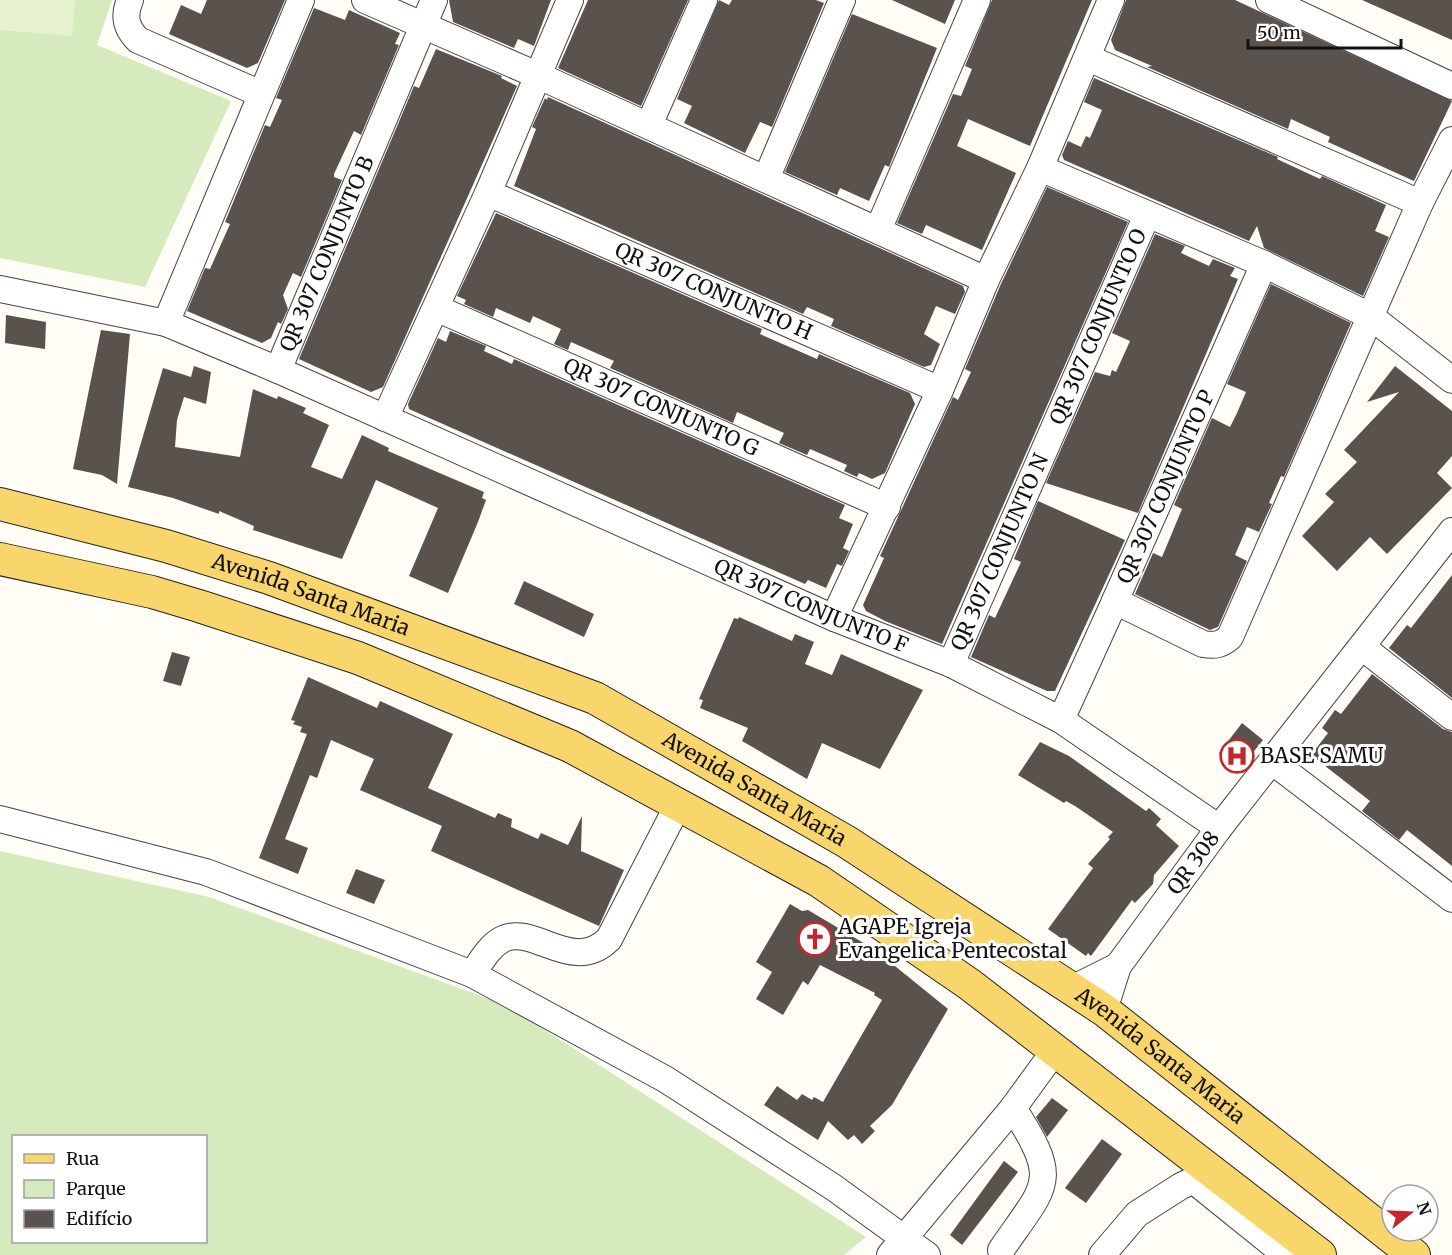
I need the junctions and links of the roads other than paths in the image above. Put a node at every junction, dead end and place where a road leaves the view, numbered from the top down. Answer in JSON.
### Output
{"nodes":[{"id":1,"x":130,"y":0,"type":"edge"},
{"id":2,"x":301,"y":0,"type":"edge"},
{"id":3,"x":365,"y":0,"type":"edge"},
{"id":4,"x":434,"y":0,"type":"edge"},
{"id":5,"x":570,"y":0,"type":"edge"},
{"id":6,"x":704,"y":0,"type":"edge"},
{"id":7,"x":842,"y":0,"type":"edge"},
{"id":8,"x":977,"y":0,"type":"edge"},
{"id":9,"x":1111,"y":0,"type":"edge"},
{"id":10,"x":1269,"y":0,"type":"edge"},
{"id":11,"x":423,"y":25,"type":"junction"},
{"id":12,"x":1088,"y":57,"type":"junction"},
{"id":13,"x":537,"y":75,"type":"junction"},
{"id":14,"x":1452,"y":86,"type":"edge"},
{"id":15,"x":261,"y":94,"type":"junction"},
{"id":16,"x":649,"y":125,"type":"junction"},
{"id":17,"x":1452,"y":140,"type":"edge"},
{"id":18,"x":1040,"y":168,"type":"junction"},
{"id":19,"x":766,"y":179,"type":"junction"},
{"id":20,"x":488,"y":193,"type":"junction"},
{"id":21,"x":1420,"y":203,"type":"junction"},
{"id":22,"x":1147,"y":215,"type":"junction"},
{"id":23,"x":878,"y":230,"type":"junction"},
{"id":24,"x":1264,"y":264,"type":"junction"},
{"id":25,"x":986,"y":280,"type":"junction"},
{"id":26,"x":0,"y":289,"type":"edge"},
{"id":27,"x":436,"y":308,"type":"junction"},
{"id":28,"x":1370,"y":316,"type":"junction"},
{"id":29,"x":166,"y":323,"type":"junction"},
{"id":30,"x":278,"y":370,"type":"junction"},
{"id":31,"x":1452,"y":380,"type":"edge"},
{"id":32,"x":940,"y":390,"type":"junction"},
{"id":33,"x":385,"y":418,"type":"junction"},
{"id":34,"x":1047,"y":439,"type":"joint"},
{"id":35,"x":0,"y":504,"type":"edge"},
{"id":36,"x":887,"y":507,"type":"junction"},
{"id":37,"x":1449,"y":542,"type":"edge"},
{"id":38,"x":166,"y":546,"type":"junction"},
{"id":39,"x":0,"y":559,"type":"edge"},
{"id":40,"x":152,"y":592,"type":"junction"},
{"id":41,"x":328,"y":598,"type":"junction"},
{"id":42,"x":1115,"y":601,"type":"junction"},
{"id":43,"x":199,"y":606,"type":"junction"},
{"id":44,"x":834,"y":618,"type":"junction"},
{"id":45,"x":1362,"y":647,"type":"junction"},
{"id":46,"x":951,"y":664,"type":"junction"},
{"id":47,"x":1452,"y":717,"type":"edge"},
{"id":48,"x":1061,"y":720,"type":"junction"},
{"id":49,"x":1273,"y":762,"type":"junction"},
{"id":50,"x":678,"y":805,"type":"junction"},
{"id":51,"x":0,"y":819,"type":"edge"},
{"id":52,"x":1219,"y":828,"type":"junction"},
{"id":53,"x":847,"y":842,"type":"junction"},
{"id":54,"x":819,"y":881,"type":"junction"},
{"id":55,"x":1452,"y":899,"type":"edge"},
{"id":56,"x":1118,"y":966,"type":"junction"},
{"id":57,"x":472,"y":974,"type":"junction"},
{"id":58,"x":1072,"y":989,"type":"junction"},
{"id":59,"x":1104,"y":1010,"type":"junction"},
{"id":60,"x":1056,"y":1048,"type":"junction"},
{"id":61,"x":1013,"y":1108,"type":"junction"},
{"id":62,"x":1203,"y":1176,"type":"junction"},
{"id":63,"x":897,"y":1246,"type":"edge"},
{"id":64,"x":1001,"y":1250,"type":"dead end"},
{"id":65,"x":927,"y":1255,"type":"edge"},
{"id":66,"x":1102,"y":1255,"type":"edge"},
{"id":67,"x":1286,"y":1255,"type":"edge"},
{"id":68,"x":1320,"y":1255,"type":"edge"},
{"id":69,"x":1414,"y":1255,"type":"edge"}],
"edges":[{"from":1,"to":15,"type":"street"},
{"from":2,"to":15,"type":"street"},
{"from":3,"to":11,"type":"street"},
{"from":4,"to":11,"type":"street","name":"QR 307 CONJUNTO B"},
{"from":5,"to":13,"type":"street"},
{"from":6,"to":16,"type":"street"},
{"from":7,"to":19,"type":"street"},
{"from":8,"to":23,"type":"street"},
{"from":9,"to":12,"type":"street"},
{"from":10,"to":14,"type":"street"},
{"from":11,"to":13,"type":"street"},
{"from":11,"to":30,"type":"street","name":"QR 307 CONJUNTO B"},
{"from":12,"to":18,"type":"street"},
{"from":12,"to":21,"type":"street"},
{"from":13,"to":16,"type":"street"},
{"from":13,"to":20,"type":"street"},
{"from":15,"to":29,"type":"street"},
{"from":16,"to":19,"type":"street"},
{"from":17,"to":21,"type":"street"},
{"from":18,"to":22,"type":"street"},
{"from":18,"to":25,"type":"street"},
{"from":19,"to":23,"type":"street"},
{"from":20,"to":27,"type":"street"},
{"from":20,"to":32,"type":"street","name":"QR 307 CONJUNTO H"},
{"from":21,"to":28,"type":"street"},
{"from":22,"to":24,"type":"street"},
{"from":22,"to":34,"type":"street","name":"QR 307 CONJUNTO O"},
{"from":23,"to":25,"type":"street"},
{"from":24,"to":28,"type":"street"},
{"from":24,"to":42,"type":"street","name":"QR 307 CONJUNTO P"},
{"from":25,"to":32,"type":"street"},
{"from":26,"to":29,"type":"street","name":"QR 307 CONJUNTO B"},
{"from":27,"to":33,"type":"street"},
{"from":27,"to":36,"type":"street","name":"QR 307 CONJUNTO G"},
{"from":28,"to":31,"type":"street"},
{"from":28,"to":42,"type":"street","name":"QR 307 CONJUNTO P"},
{"from":29,"to":30,"type":"street","name":"QR 307 CONJUNTO B"},
{"from":30,"to":33,"type":"street","name":"QR 307 CONJUNTO F"},
{"from":32,"to":36,"type":"street"},
{"from":33,"to":44,"type":"street","name":"QR 307 CONJUNTO F"},
{"from":34,"to":46,"type":"street","name":"QR 307 CONJUNTO N"},
{"from":35,"to":38,"type":"main road","name":"Avenida Santa Maria"},
{"from":36,"to":44,"type":"street"},
{"from":37,"to":45,"type":"street","name":"QR 308"},
{"from":38,"to":40,"type":"main road"},
{"from":38,"to":41,"type":"main road","name":"Avenida Santa Maria"},
{"from":39,"to":40,"type":"main road","name":"Avenida Santa Maria"},
{"from":40,"to":43,"type":"main road","name":"Avenida Santa Maria"},
{"from":41,"to":43,"type":"main road"},
{"from":41,"to":53,"type":"main road","name":"Avenida Santa Maria"},
{"from":42,"to":48,"type":"street"},
{"from":43,"to":50,"type":"main road","name":"Avenida Santa Maria"},
{"from":44,"to":46,"type":"street","name":"QR 307 CONJUNTO F"},
{"from":45,"to":47,"type":"street"},
{"from":45,"to":49,"type":"street","name":"QR 308"},
{"from":46,"to":48,"type":"street","name":"QR 307 CONJUNTO F"},
{"from":48,"to":52,"type":"street","name":"QR 307 CONJUNTO F"},
{"from":49,"to":52,"type":"street","name":"QR 308"},
{"from":49,"to":55,"type":"street"},
{"from":50,"to":54,"type":"main road","name":"Avenida Santa Maria"},
{"from":50,"to":57,"type":"street"},
{"from":51,"to":57,"type":"street"},
{"from":52,"to":56,"type":"street","name":"QR 308"},
{"from":53,"to":54,"type":"main road"},
{"from":53,"to":58,"type":"main road","name":"Avenida Santa Maria"},
{"from":54,"to":60,"type":"main road","name":"Avenida Santa Maria"},
{"from":56,"to":58,"type":"street","name":"QR 308"},
{"from":56,"to":59,"type":"street","name":"QR 308"},
{"from":57,"to":63,"type":"street"},
{"from":58,"to":59,"type":"main road","name":"Avenida Santa Maria"},
{"from":59,"to":69,"type":"main road","name":"Avenida Santa Maria"},
{"from":60,"to":61,"type":"street"},
{"from":60,"to":62,"type":"main road","name":"Avenida Santa Maria"},
{"from":61,"to":63,"type":"street"},
{"from":61,"to":64,"type":"street"},
{"from":62,"to":66,"type":"street"},
{"from":62,"to":67,"type":"street"},
{"from":62,"to":68,"type":"main road","name":"Avenida Santa Maria"},
{"from":63,"to":65,"type":"street"}]}
